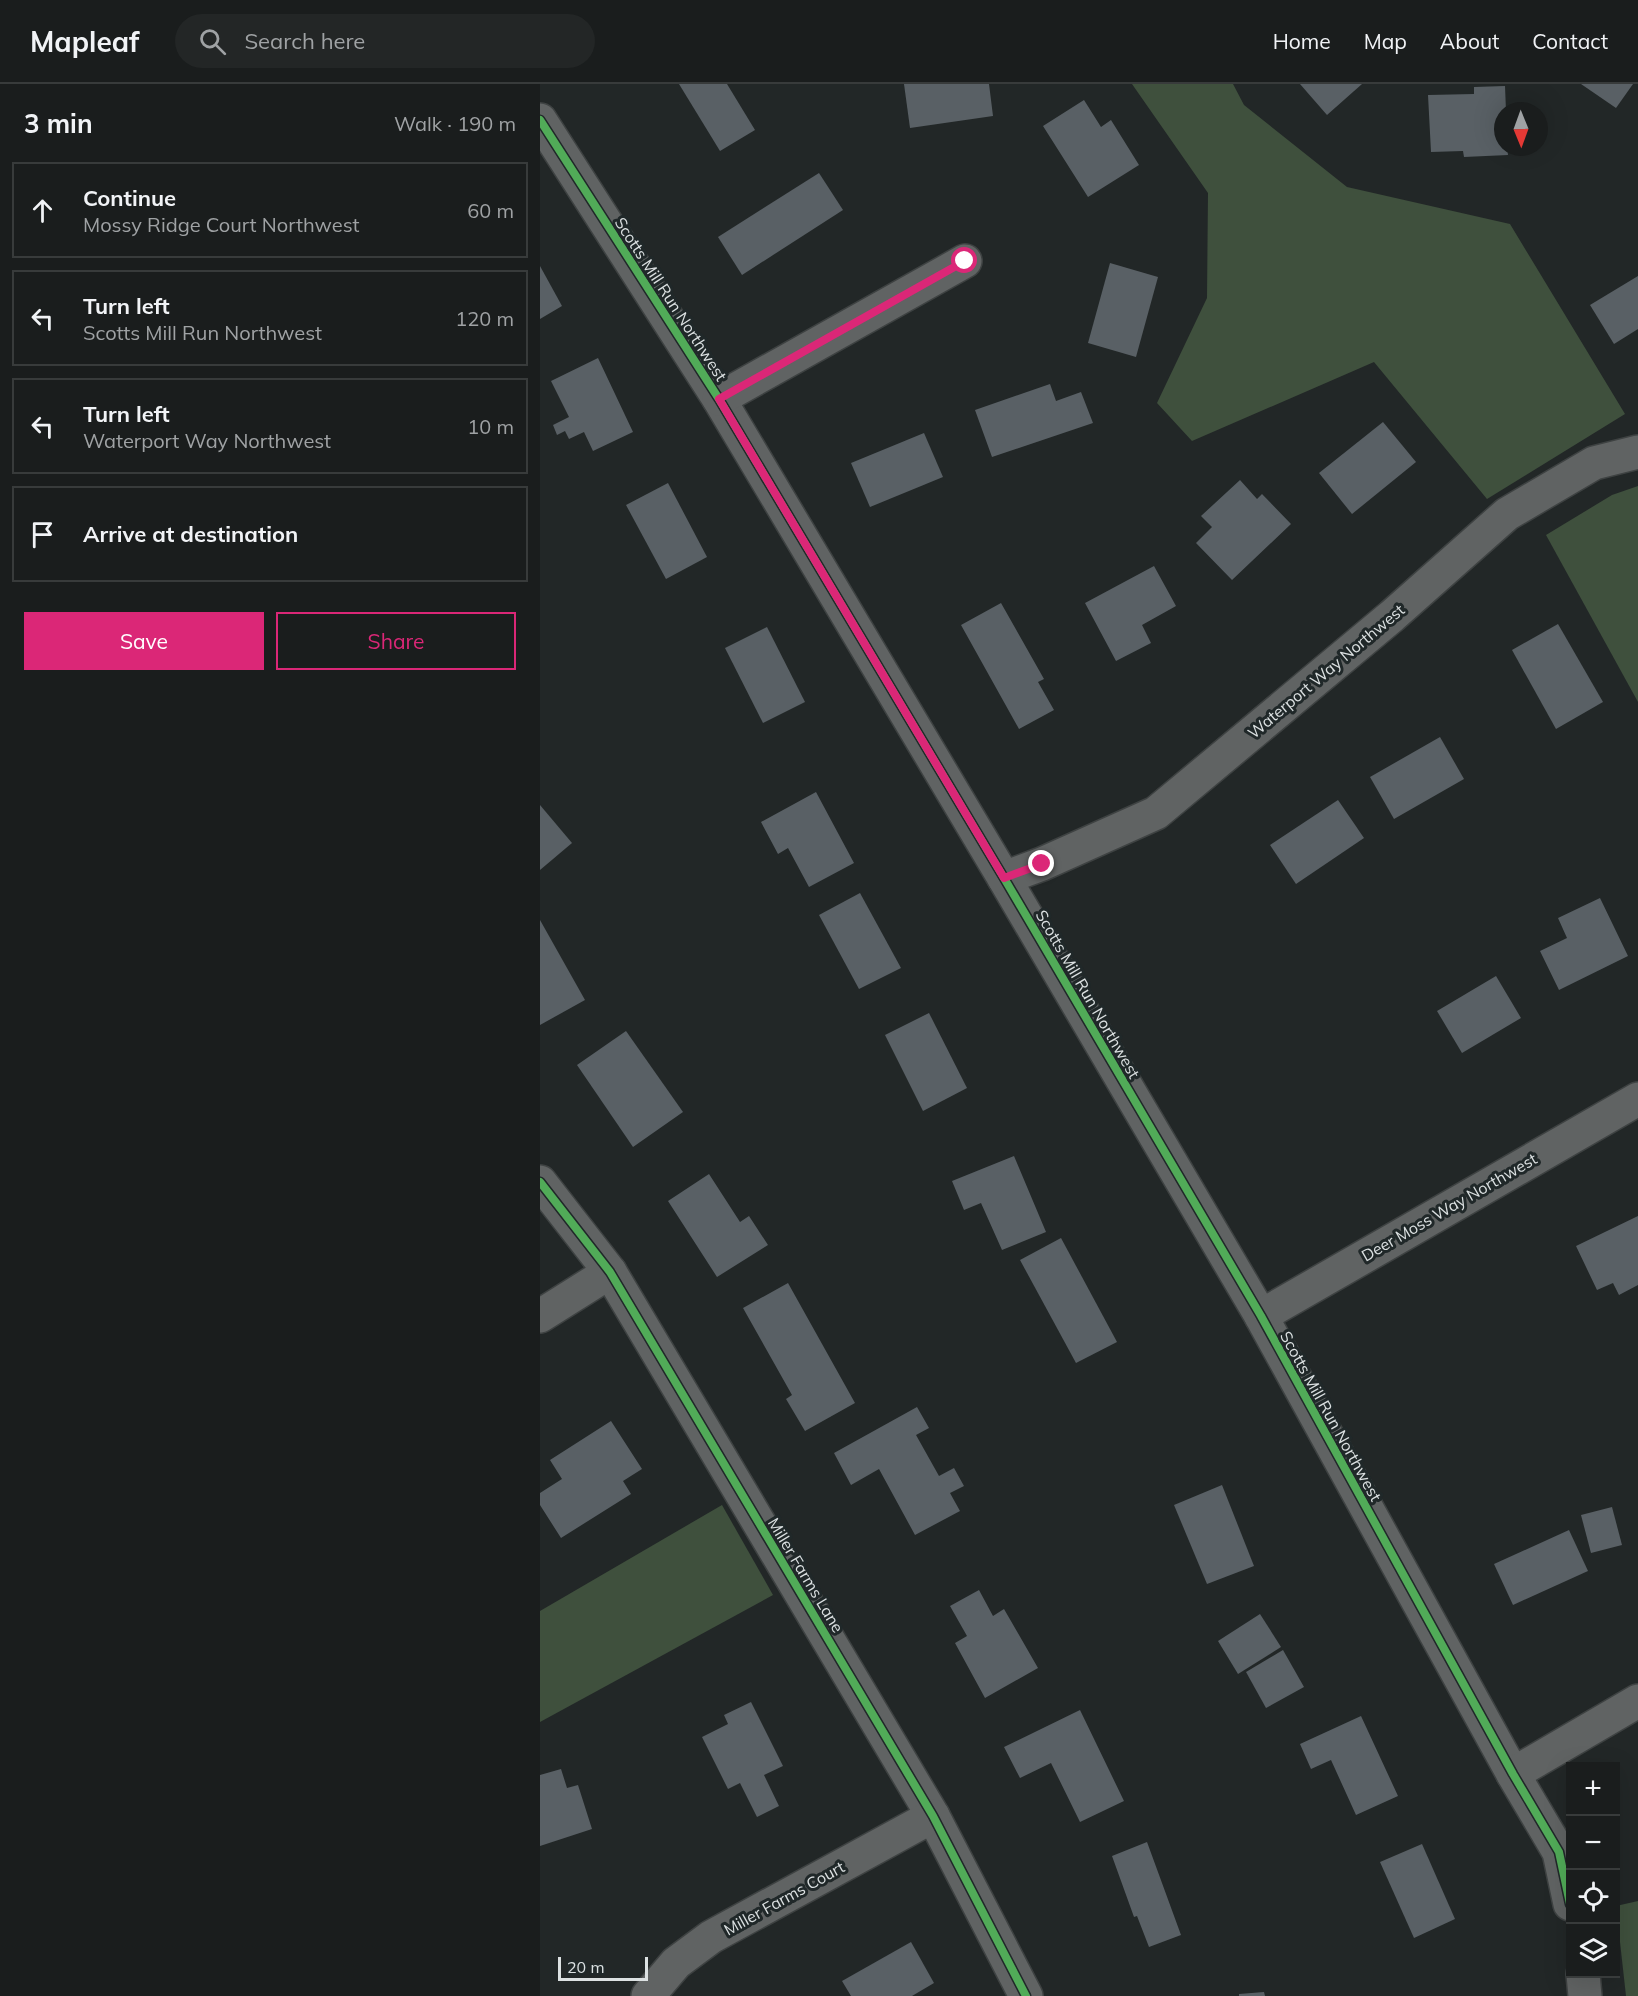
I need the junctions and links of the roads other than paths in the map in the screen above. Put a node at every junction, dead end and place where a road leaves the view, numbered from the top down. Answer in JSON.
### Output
{"nodes":[{"id":1,"x":540,"y":120,"type":"edge"},
{"id":2,"x":965,"y":261,"type":"dead end"},
{"id":3,"x":719,"y":399,"type":"junction"},
{"id":4,"x":1638,"y":452,"type":"edge"},
{"id":5,"x":1004,"y":878,"type":"junction"},
{"id":6,"x":1638,"y":1099,"type":"edge"},
{"id":7,"x":540,"y":1182,"type":"edge"},
{"id":8,"x":610,"y":1272,"type":"junction"},
{"id":9,"x":540,"y":1316,"type":"edge"},
{"id":10,"x":1261,"y":1316,"type":"junction"},
{"id":11,"x":1638,"y":1701,"type":"edge"},
{"id":12,"x":1514,"y":1774,"type":"junction"},
{"id":13,"x":933,"y":1816,"type":"junction"},
{"id":14,"x":1566,"y":1885,"type":"edge"},
{"id":15,"x":1583,"y":1978,"type":"edge"},
{"id":16,"x":648,"y":1996,"type":"edge"},
{"id":17,"x":1026,"y":1996,"type":"edge"},
{"id":18,"x":1584,"y":1996,"type":"edge"}],
"edges":[{"from":1,"to":3,"type":"street","name":"Scotts Mill Run Northwest"},
{"from":2,"to":3,"type":"street"},
{"from":3,"to":5,"type":"street","name":"Scotts Mill Run Northwest"},
{"from":4,"to":5,"type":"street","name":"Waterport Way Northwest"},
{"from":5,"to":10,"type":"street","name":"Scotts Mill Run Northwest"},
{"from":6,"to":10,"type":"street","name":"Deer Moss Way Northwest"},
{"from":7,"to":8,"type":"street","name":"Miller Farms Lane"},
{"from":8,"to":9,"type":"street"},
{"from":8,"to":13,"type":"street","name":"Miller Farms Lane"},
{"from":10,"to":12,"type":"street","name":"Scotts Mill Run Northwest"},
{"from":11,"to":12,"type":"street"},
{"from":12,"to":14,"type":"street","name":"Scotts Mill Run Northwest"},
{"from":13,"to":16,"type":"street","name":"Miller Farms Court"},
{"from":13,"to":17,"type":"street","name":"Miller Farms Lane"},
{"from":15,"to":18,"type":"street"}]}
